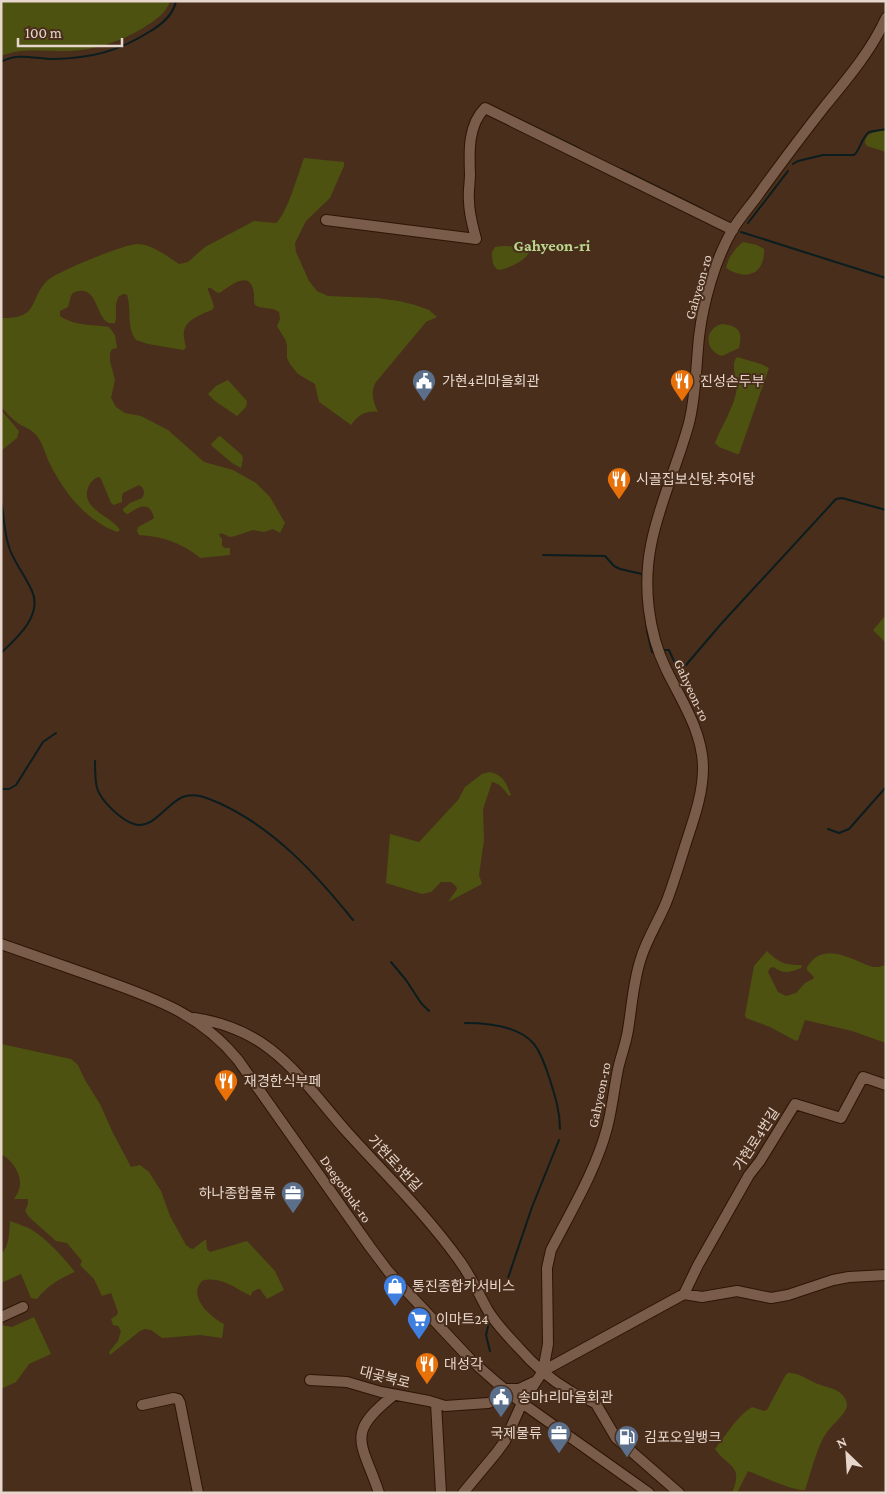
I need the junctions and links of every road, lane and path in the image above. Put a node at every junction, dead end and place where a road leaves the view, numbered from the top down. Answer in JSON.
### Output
{"nodes":[{"id":1,"x":886,"y":18,"type":"edge"},
{"id":2,"x":326,"y":220,"type":"dead end"},
{"id":3,"x":733,"y":230,"type":"junction"},
{"id":4,"x":1,"y":944,"type":"edge"},
{"id":5,"x":190,"y":1017,"type":"junction"},
{"id":6,"x":886,"y":1085,"type":"edge"},
{"id":7,"x":886,"y":1275,"type":"edge"},
{"id":8,"x":684,"y":1294,"type":"junction"},
{"id":9,"x":23,"y":1307,"type":"dead end"},
{"id":10,"x":1,"y":1317,"type":"edge"},
{"id":11,"x":540,"y":1376,"type":"junction"},
{"id":12,"x":310,"y":1380,"type":"dead end"},
{"id":13,"x":508,"y":1392,"type":"junction"},
{"id":14,"x":394,"y":1395,"type":"junction"},
{"id":15,"x":522,"y":1403,"type":"junction"},
{"id":16,"x":142,"y":1404,"type":"dead end"},
{"id":17,"x":436,"y":1404,"type":"junction"},
{"id":18,"x":538,"y":1415,"type":"junction"},
{"id":19,"x":198,"y":1493,"type":"edge"},
{"id":20,"x":379,"y":1493,"type":"edge"},
{"id":21,"x":441,"y":1493,"type":"edge"},
{"id":22,"x":463,"y":1493,"type":"edge"},
{"id":23,"x":650,"y":1493,"type":"edge"},
{"id":24,"x":679,"y":1493,"type":"edge"}],
"edges":[{"from":1,"to":3,"type":"street","name":"Gahyeon-ro"},
{"from":2,"to":3,"type":"street"},
{"from":3,"to":11,"type":"street","name":"Gahyeon-ro"},
{"from":4,"to":5,"type":"street","name":"Daegotbuk-ro"},
{"from":5,"to":11,"type":"street","name":"가현로3번길"},
{"from":5,"to":13,"type":"street","name":"Daegotbuk-ro"},
{"from":6,"to":8,"type":"street","name":"가현로4번길"},
{"from":7,"to":8,"type":"street"},
{"from":8,"to":11,"type":"street"},
{"from":9,"to":10,"type":"street"},
{"from":11,"to":13,"type":"street","name":"대곶북로"},
{"from":11,"to":15,"type":"street","name":"Gahyeon-ro"},
{"from":11,"to":18,"type":"street"},
{"from":11,"to":24,"type":"street"},
{"from":12,"to":14,"type":"street","name":"대곶북로"},
{"from":13,"to":15,"type":"street","name":"Daegotbuk-ro"},
{"from":13,"to":17,"type":"street","name":"대곶북로"},
{"from":14,"to":17,"type":"street","name":"대곶북로"},
{"from":14,"to":20,"type":"street"},
{"from":15,"to":18,"type":"street","name":"Daegotbuk-ro"},
{"from":15,"to":22,"type":"street","name":"Gahyeon-ro"},
{"from":16,"to":19,"type":"street"},
{"from":17,"to":21,"type":"street"},
{"from":18,"to":23,"type":"street","name":"Daegotbuk-ro"}]}
